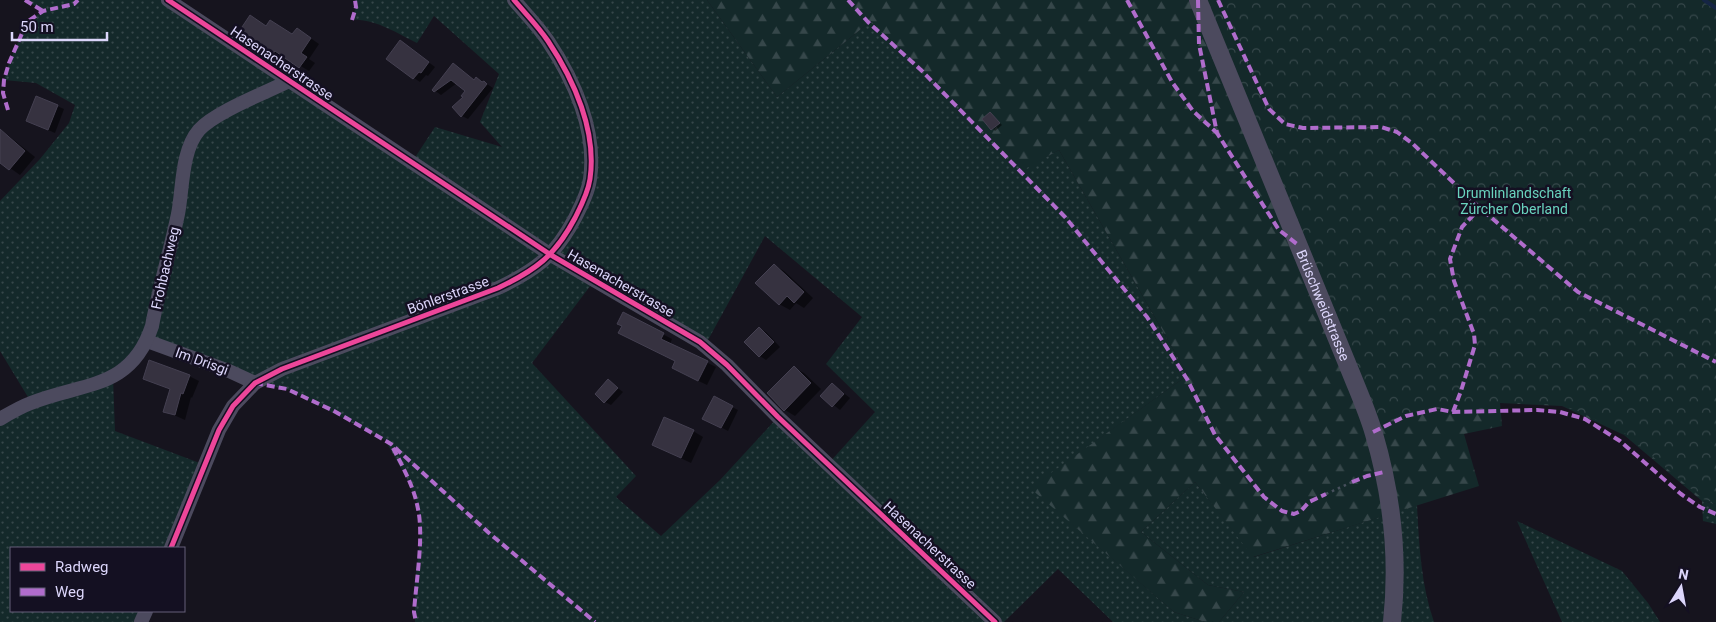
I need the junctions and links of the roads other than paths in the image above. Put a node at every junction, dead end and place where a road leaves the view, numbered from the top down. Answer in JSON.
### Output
{"nodes":[{"id":1,"x":168,"y":0,"type":"edge"},
{"id":2,"x":514,"y":0,"type":"edge"},
{"id":3,"x":1198,"y":0,"type":"edge"},
{"id":4,"x":289,"y":81,"type":"junction"},
{"id":5,"x":551,"y":255,"type":"junction"},
{"id":6,"x":147,"y":341,"type":"junction"},
{"id":7,"x":256,"y":383,"type":"junction"},
{"id":8,"x":0,"y":419,"type":"edge"},
{"id":9,"x":171,"y":547,"type":"edge"},
{"id":10,"x":995,"y":622,"type":"edge"},
{"id":11,"x":1392,"y":622,"type":"edge"}],
"edges":[{"from":1,"to":4,"type":"street","name":"Hasenacherstrasse"},
{"from":2,"to":5,"type":"street","name":"Bönlerstrasse"},
{"from":3,"to":11,"type":"street","name":"Brüschweidstrasse"},
{"from":4,"to":5,"type":"street","name":"Hasenacherstrasse"},
{"from":4,"to":6,"type":"street","name":"Frohbachweg"},
{"from":5,"to":7,"type":"street","name":"Bönlerstrasse"},
{"from":5,"to":10,"type":"street","name":"Hasenacherstrasse"},
{"from":6,"to":7,"type":"street","name":"Im Drisgi"},
{"from":6,"to":8,"type":"street","name":"Frohbachweg"},
{"from":7,"to":9,"type":"street","name":"Bönlerstrasse"}]}
